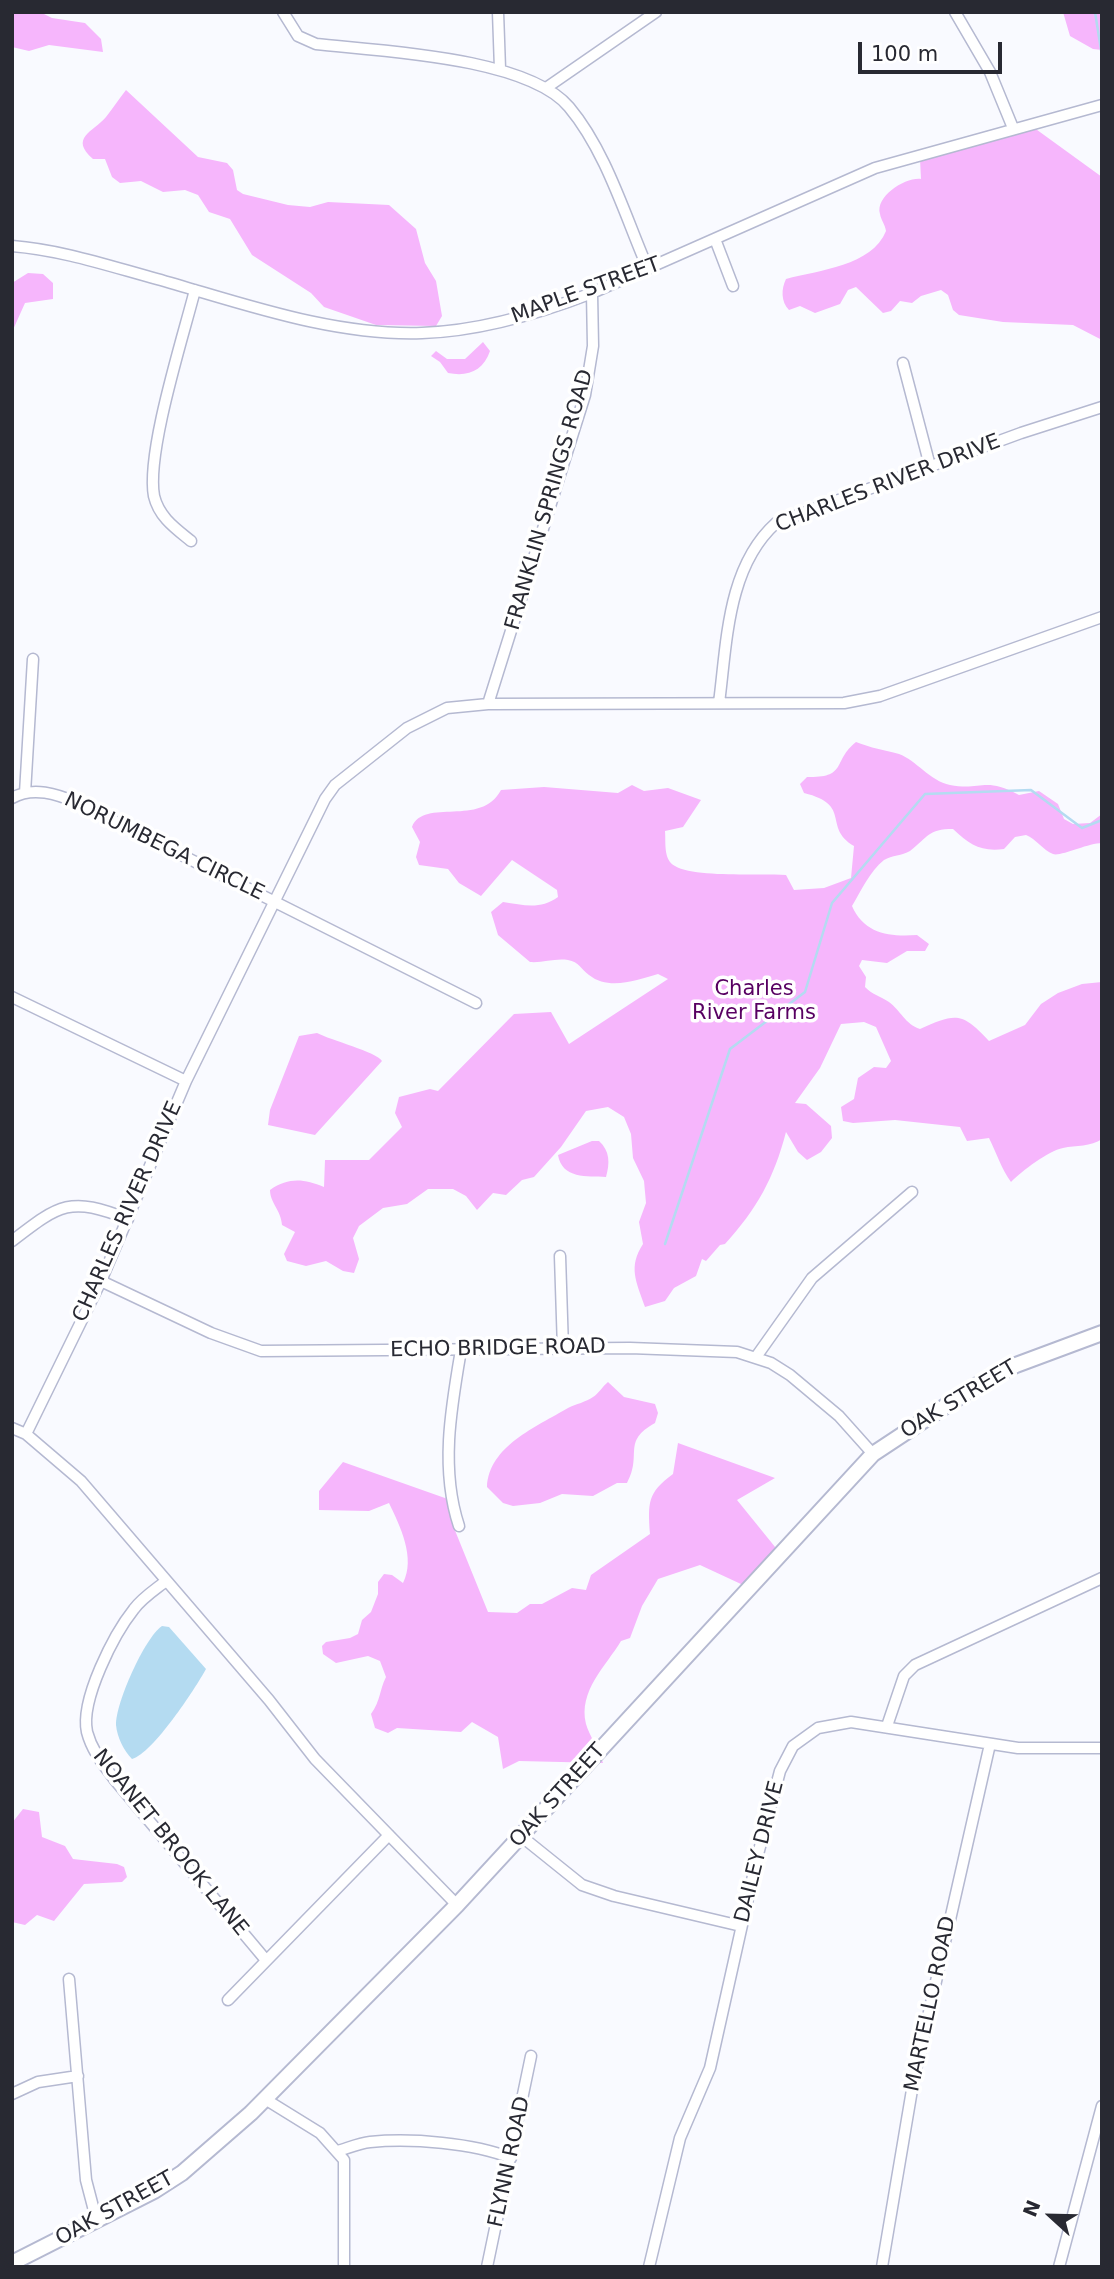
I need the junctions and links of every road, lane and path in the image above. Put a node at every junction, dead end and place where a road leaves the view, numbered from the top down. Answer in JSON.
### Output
{"nodes":[{"id":1,"x":283,"y":12,"type":"edge"},
{"id":2,"x":498,"y":12,"type":"edge"},
{"id":3,"x":656,"y":12,"type":"edge"},
{"id":4,"x":955,"y":12,"type":"edge"},
{"id":5,"x":500,"y":69,"type":"junction"},
{"id":6,"x":546,"y":88,"type":"junction"},
{"id":7,"x":1102,"y":105,"type":"edge"},
{"id":8,"x":1013,"y":128,"type":"junction"},
{"id":9,"x":715,"y":239,"type":"junction"},
{"id":10,"x":12,"y":246,"type":"edge"},
{"id":11,"x":648,"y":269,"type":"junction"},
{"id":12,"x":733,"y":286,"type":"dead end"},
{"id":13,"x":195,"y":290,"type":"junction"},
{"id":14,"x":592,"y":293,"type":"junction"},
{"id":15,"x":903,"y":363,"type":"dead end"},
{"id":16,"x":1102,"y":407,"type":"edge"},
{"id":17,"x":930,"y":466,"type":"junction"},
{"id":18,"x":191,"y":541,"type":"dead end"},
{"id":19,"x":1102,"y":617,"type":"edge"},
{"id":20,"x":33,"y":659,"type":"dead end"},
{"id":21,"x":719,"y":703,"type":"junction"},
{"id":22,"x":488,"y":704,"type":"junction"},
{"id":23,"x":25,"y":793,"type":"junction"},
{"id":24,"x":12,"y":798,"type":"edge"},
{"id":25,"x":274,"y":900,"type":"junction"},
{"id":26,"x":12,"y":997,"type":"edge"},
{"id":27,"x":476,"y":1003,"type":"dead end"},
{"id":28,"x":186,"y":1081,"type":"junction"},
{"id":29,"x":912,"y":1192,"type":"dead end"},
{"id":30,"x":128,"y":1219,"type":"junction"},
{"id":31,"x":12,"y":1241,"type":"edge"},
{"id":32,"x":560,"y":1256,"type":"dead end"},
{"id":33,"x":101,"y":1281,"type":"junction"},
{"id":34,"x":1102,"y":1334,"type":"edge"},
{"id":35,"x":563,"y":1349,"type":"junction"},
{"id":36,"x":461,"y":1350,"type":"junction"},
{"id":37,"x":756,"y":1357,"type":"junction"},
{"id":38,"x":12,"y":1428,"type":"edge"},
{"id":39,"x":26,"y":1434,"type":"junction"},
{"id":40,"x":873,"y":1454,"type":"junction"},
{"id":41,"x":459,"y":1526,"type":"dead end"},
{"id":42,"x":1102,"y":1578,"type":"edge"},
{"id":43,"x":166,"y":1581,"type":"junction"},
{"id":44,"x":887,"y":1726,"type":"junction"},
{"id":45,"x":990,"y":1744,"type":"junction"},
{"id":46,"x":1102,"y":1748,"type":"edge"},
{"id":47,"x":389,"y":1835,"type":"junction"},
{"id":48,"x":521,"y":1836,"type":"junction"},
{"id":49,"x":457,"y":1905,"type":"junction"},
{"id":50,"x":741,"y":1926,"type":"junction"},
{"id":51,"x":265,"y":1959,"type":"junction"},
{"id":52,"x":69,"y":1979,"type":"dead end"},
{"id":53,"x":228,"y":2000,"type":"dead end"},
{"id":54,"x":531,"y":2056,"type":"dead end"},
{"id":55,"x":78,"y":2076,"type":"junction"},
{"id":56,"x":12,"y":2094,"type":"edge"},
{"id":57,"x":265,"y":2099,"type":"junction"},
{"id":58,"x":1102,"y":2106,"type":"edge"},
{"id":59,"x":338,"y":2151,"type":"junction"},
{"id":60,"x":511,"y":2158,"type":"junction"},
{"id":61,"x":97,"y":2222,"type":"junction"},
{"id":62,"x":12,"y":2263,"type":"edge"},
{"id":63,"x":344,"y":2267,"type":"edge"},
{"id":64,"x":487,"y":2267,"type":"edge"},
{"id":65,"x":649,"y":2267,"type":"edge"},
{"id":66,"x":882,"y":2267,"type":"edge"},
{"id":67,"x":1059,"y":2267,"type":"edge"}],
"edges":[{"from":1,"to":5,"type":"street"},
{"from":2,"to":5,"type":"street"},
{"from":3,"to":6,"type":"street"},
{"from":4,"to":8,"type":"street"},
{"from":5,"to":6,"type":"street"},
{"from":6,"to":11,"type":"street"},
{"from":7,"to":8,"type":"street","name":"MAPLE STREET"},
{"from":8,"to":9,"type":"street","name":"MAPLE STREET"},
{"from":9,"to":11,"type":"street","name":"MAPLE STREET"},
{"from":9,"to":12,"type":"street"},
{"from":10,"to":13,"type":"street","name":"MAPLE STREET"},
{"from":11,"to":14,"type":"street","name":"MAPLE STREET"},
{"from":13,"to":14,"type":"street","name":"MAPLE STREET"},
{"from":13,"to":18,"type":"street"},
{"from":14,"to":22,"type":"street","name":"FRANKLIN SPRINGS ROAD"},
{"from":15,"to":17,"type":"street"},
{"from":16,"to":17,"type":"street","name":"CHARLES RIVER DRIVE"},
{"from":17,"to":21,"type":"street","name":"CHARLES RIVER DRIVE"},
{"from":19,"to":21,"type":"street","name":"CHARLES RIVER DRIVE"},
{"from":20,"to":23,"type":"street"},
{"from":21,"to":22,"type":"street","name":"CHARLES RIVER DRIVE"},
{"from":22,"to":25,"type":"street","name":"CHARLES RIVER DRIVE"},
{"from":23,"to":24,"type":"street","name":"NORUMBEGA CIRCLE"},
{"from":23,"to":25,"type":"street","name":"NORUMBEGA CIRCLE"},
{"from":25,"to":27,"type":"street","name":"NORUMBEGA CIRCLE"},
{"from":25,"to":28,"type":"street","name":"CHARLES RIVER DRIVE"},
{"from":26,"to":28,"type":"street"},
{"from":28,"to":30,"type":"street","name":"CHARLES RIVER DRIVE"},
{"from":29,"to":37,"type":"street"},
{"from":30,"to":31,"type":"street"},
{"from":30,"to":33,"type":"street","name":"CHARLES RIVER DRIVE"},
{"from":32,"to":35,"type":"street"},
{"from":33,"to":36,"type":"street","name":"ECHO BRIDGE ROAD"},
{"from":33,"to":39,"type":"street","name":"CHARLES RIVER DRIVE"},
{"from":34,"to":40,"type":"main road","name":"OAK STREET"},
{"from":35,"to":36,"type":"street","name":"ECHO BRIDGE ROAD"},
{"from":35,"to":37,"type":"street","name":"ECHO BRIDGE ROAD"},
{"from":36,"to":41,"type":"street"},
{"from":37,"to":40,"type":"street","name":"ECHO BRIDGE ROAD"},
{"from":38,"to":39,"type":"street"},
{"from":39,"to":43,"type":"street"},
{"from":40,"to":48,"type":"main road","name":"OAK STREET"},
{"from":42,"to":44,"type":"street"},
{"from":43,"to":47,"type":"street"},
{"from":43,"to":51,"type":"street","name":"NOANET BROOK LANE"},
{"from":44,"to":45,"type":"street","name":"DAILEY DRIVE"},
{"from":44,"to":50,"type":"street","name":"DAILEY DRIVE"},
{"from":45,"to":46,"type":"street","name":"DAILEY DRIVE"},
{"from":45,"to":66,"type":"street","name":"MARTELLO ROAD"},
{"from":47,"to":49,"type":"street"},
{"from":47,"to":51,"type":"street"},
{"from":48,"to":49,"type":"main road","name":"OAK STREET"},
{"from":48,"to":50,"type":"street"},
{"from":49,"to":57,"type":"main road","name":"OAK STREET"},
{"from":50,"to":65,"type":"street","name":"DAILEY DRIVE"},
{"from":51,"to":53,"type":"street"},
{"from":52,"to":55,"type":"street"},
{"from":54,"to":60,"type":"street","name":"FLYNN ROAD"},
{"from":55,"to":56,"type":"street"},
{"from":55,"to":61,"type":"street"},
{"from":57,"to":59,"type":"street"},
{"from":57,"to":61,"type":"main road","name":"OAK STREET"},
{"from":58,"to":67,"type":"street"},
{"from":59,"to":60,"type":"street"},
{"from":59,"to":63,"type":"street"},
{"from":60,"to":64,"type":"street","name":"FLYNN ROAD"},
{"from":61,"to":62,"type":"main road","name":"OAK STREET"}]}
